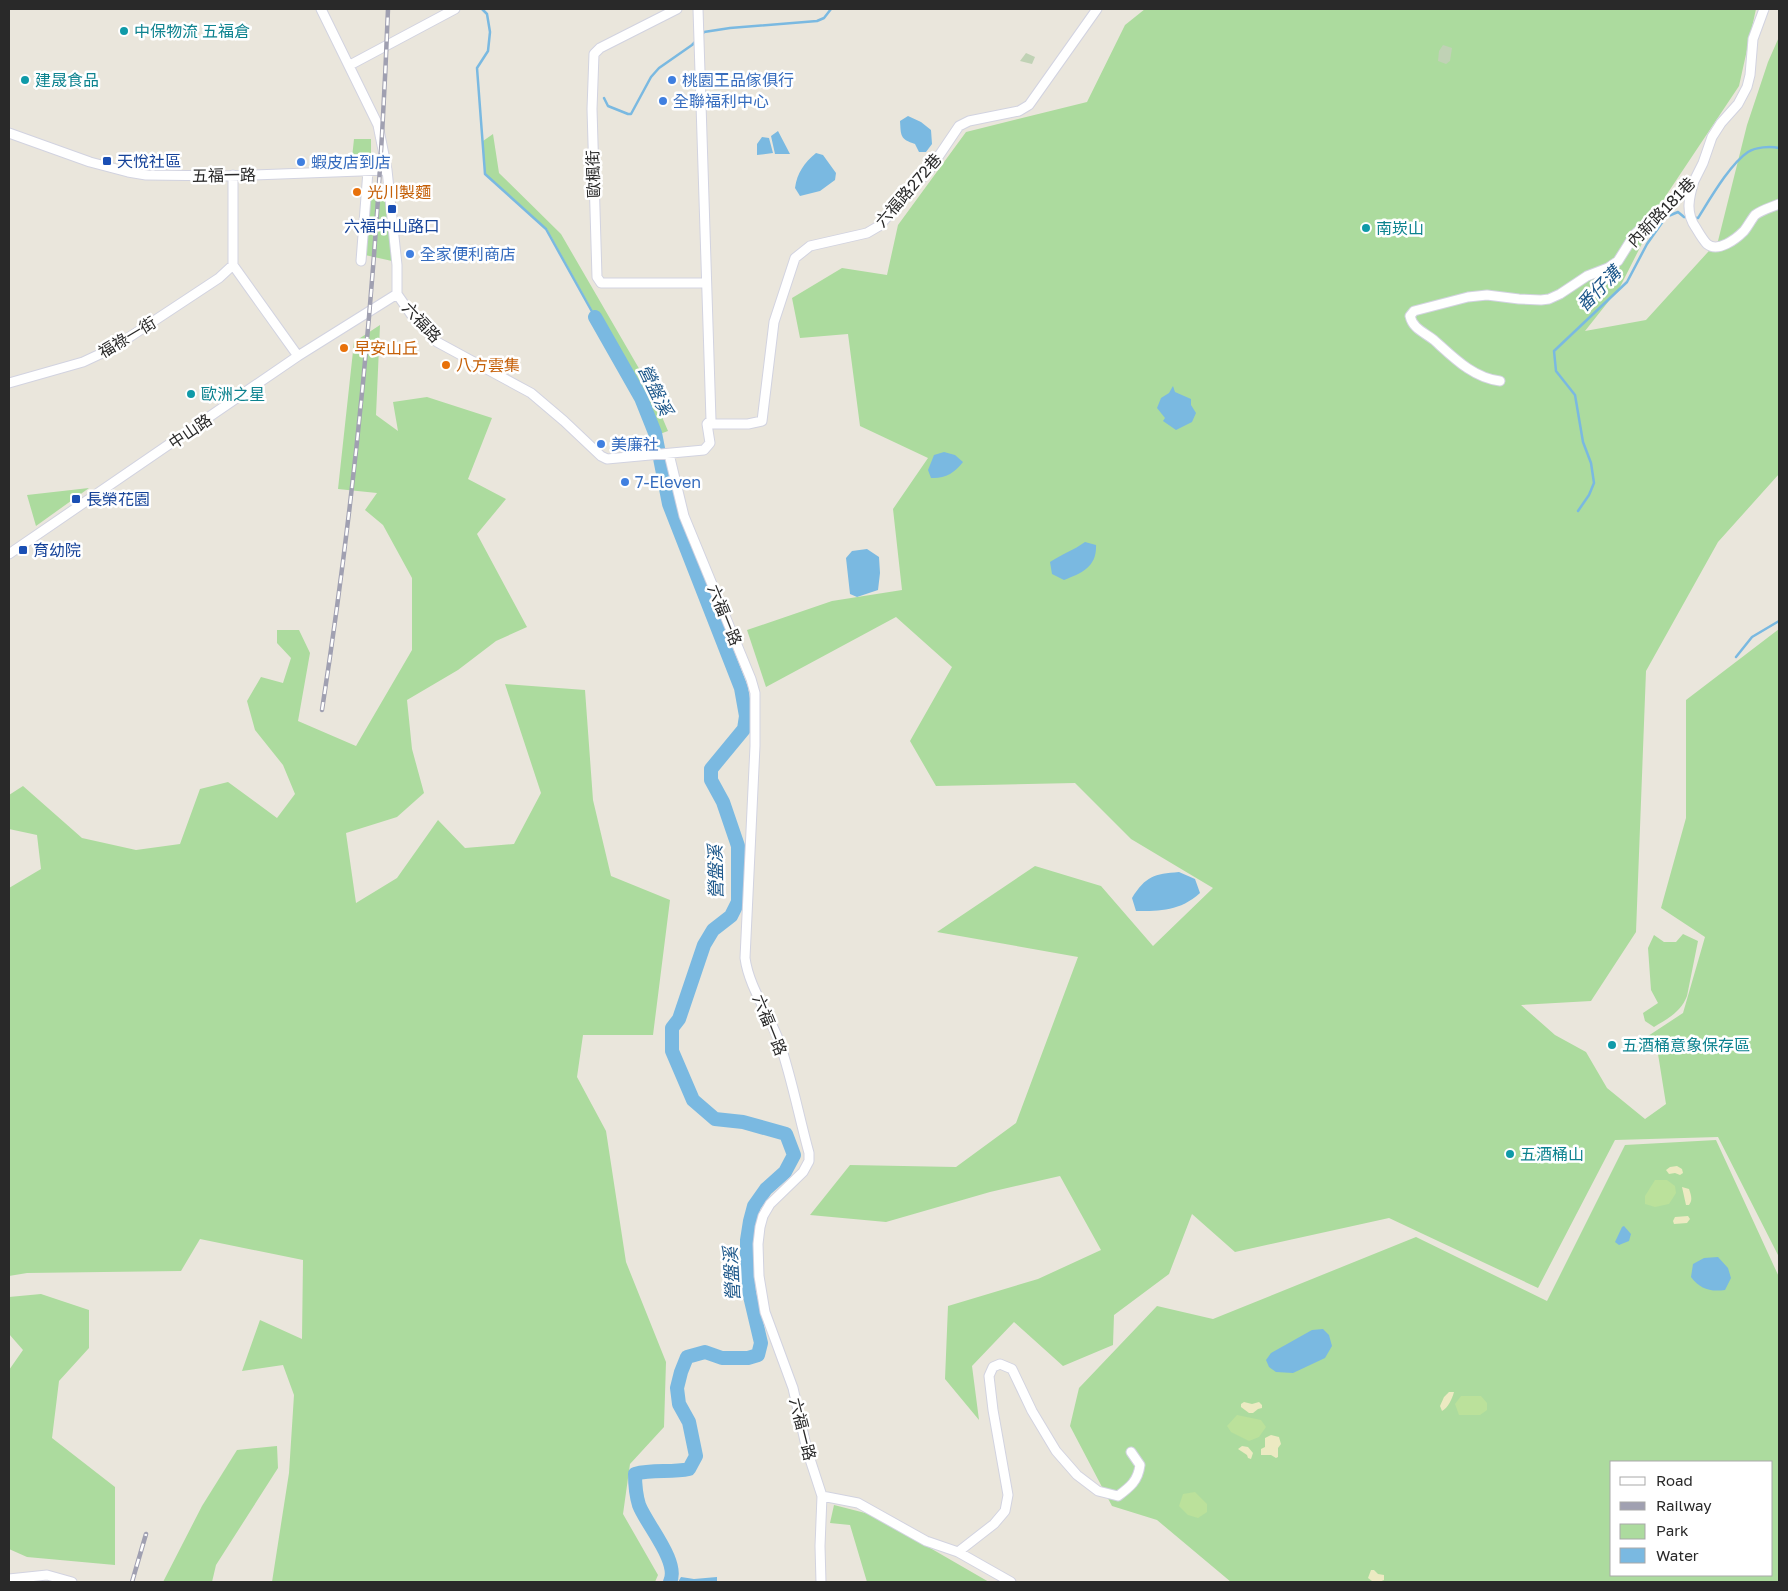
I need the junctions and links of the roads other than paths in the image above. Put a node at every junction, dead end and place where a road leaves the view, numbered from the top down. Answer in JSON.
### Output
{"nodes":[{"id":1,"x":321,"y":9,"type":"edge"},
{"id":2,"x":455,"y":9,"type":"edge"},
{"id":3,"x":677,"y":9,"type":"edge"},
{"id":4,"x":698,"y":9,"type":"edge"},
{"id":5,"x":1097,"y":9,"type":"edge"},
{"id":6,"x":1764,"y":9,"type":"edge"},
{"id":7,"x":350,"y":64,"type":"junction"},
{"id":8,"x":9,"y":132,"type":"edge"},
{"id":9,"x":386,"y":170,"type":"junction"},
{"id":10,"x":368,"y":171,"type":"junction"},
{"id":11,"x":233,"y":176,"type":"junction"},
{"id":12,"x":1694,"y":181,"type":"junction"},
{"id":13,"x":1779,"y":204,"type":"edge"},
{"id":14,"x":361,"y":261,"type":"dead end"},
{"id":15,"x":233,"y":265,"type":"junction"},
{"id":16,"x":706,"y":283,"type":"junction"},
{"id":17,"x":397,"y":294,"type":"junction"},
{"id":18,"x":298,"y":356,"type":"junction"},
{"id":19,"x":1500,"y":381,"type":"dead end"},
{"id":20,"x":9,"y":383,"type":"edge"},
{"id":21,"x":707,"y":424,"type":"junction"},
{"id":22,"x":668,"y":454,"type":"junction"},
{"id":23,"x":9,"y":554,"type":"edge"},
{"id":24,"x":1130,"y":1452,"type":"dead end"},
{"id":25,"x":822,"y":1496,"type":"junction"},
{"id":26,"x":958,"y":1552,"type":"junction"},
{"id":27,"x":9,"y":1579,"type":"edge"},
{"id":28,"x":72,"y":1582,"type":"edge"},
{"id":29,"x":821,"y":1582,"type":"edge"},
{"id":30,"x":1011,"y":1582,"type":"edge"}],
"edges":[{"from":1,"to":7,"type":"street","name":"六福路"},
{"from":2,"to":7,"type":"street"},
{"from":3,"to":16,"type":"street","name":"歐楓街"},
{"from":4,"to":16,"type":"street"},
{"from":5,"to":21,"type":"street","name":"六福路272巷"},
{"from":6,"to":12,"type":"street","name":"內新路181巷"},
{"from":7,"to":9,"type":"street","name":"六福路"},
{"from":8,"to":11,"type":"street","name":"五福一路"},
{"from":9,"to":10,"type":"street","name":"五福一路"},
{"from":9,"to":17,"type":"street","name":"六福路"},
{"from":10,"to":11,"type":"street","name":"五福一路"},
{"from":10,"to":14,"type":"street"},
{"from":11,"to":15,"type":"street"},
{"from":12,"to":13,"type":"street"},
{"from":12,"to":19,"type":"street","name":"內新路181巷"},
{"from":15,"to":18,"type":"street"},
{"from":15,"to":20,"type":"street","name":"福祿一街"},
{"from":16,"to":21,"type":"street"},
{"from":17,"to":18,"type":"street","name":"中山路"},
{"from":17,"to":22,"type":"street","name":"六福路"},
{"from":18,"to":23,"type":"street","name":"中山路"},
{"from":21,"to":22,"type":"street"},
{"from":22,"to":25,"type":"street","name":"六福一路"},
{"from":24,"to":26,"type":"street"},
{"from":25,"to":26,"type":"street"},
{"from":25,"to":29,"type":"street","name":"六福一路"},
{"from":26,"to":30,"type":"street"},
{"from":27,"to":28,"type":"street"}]}
